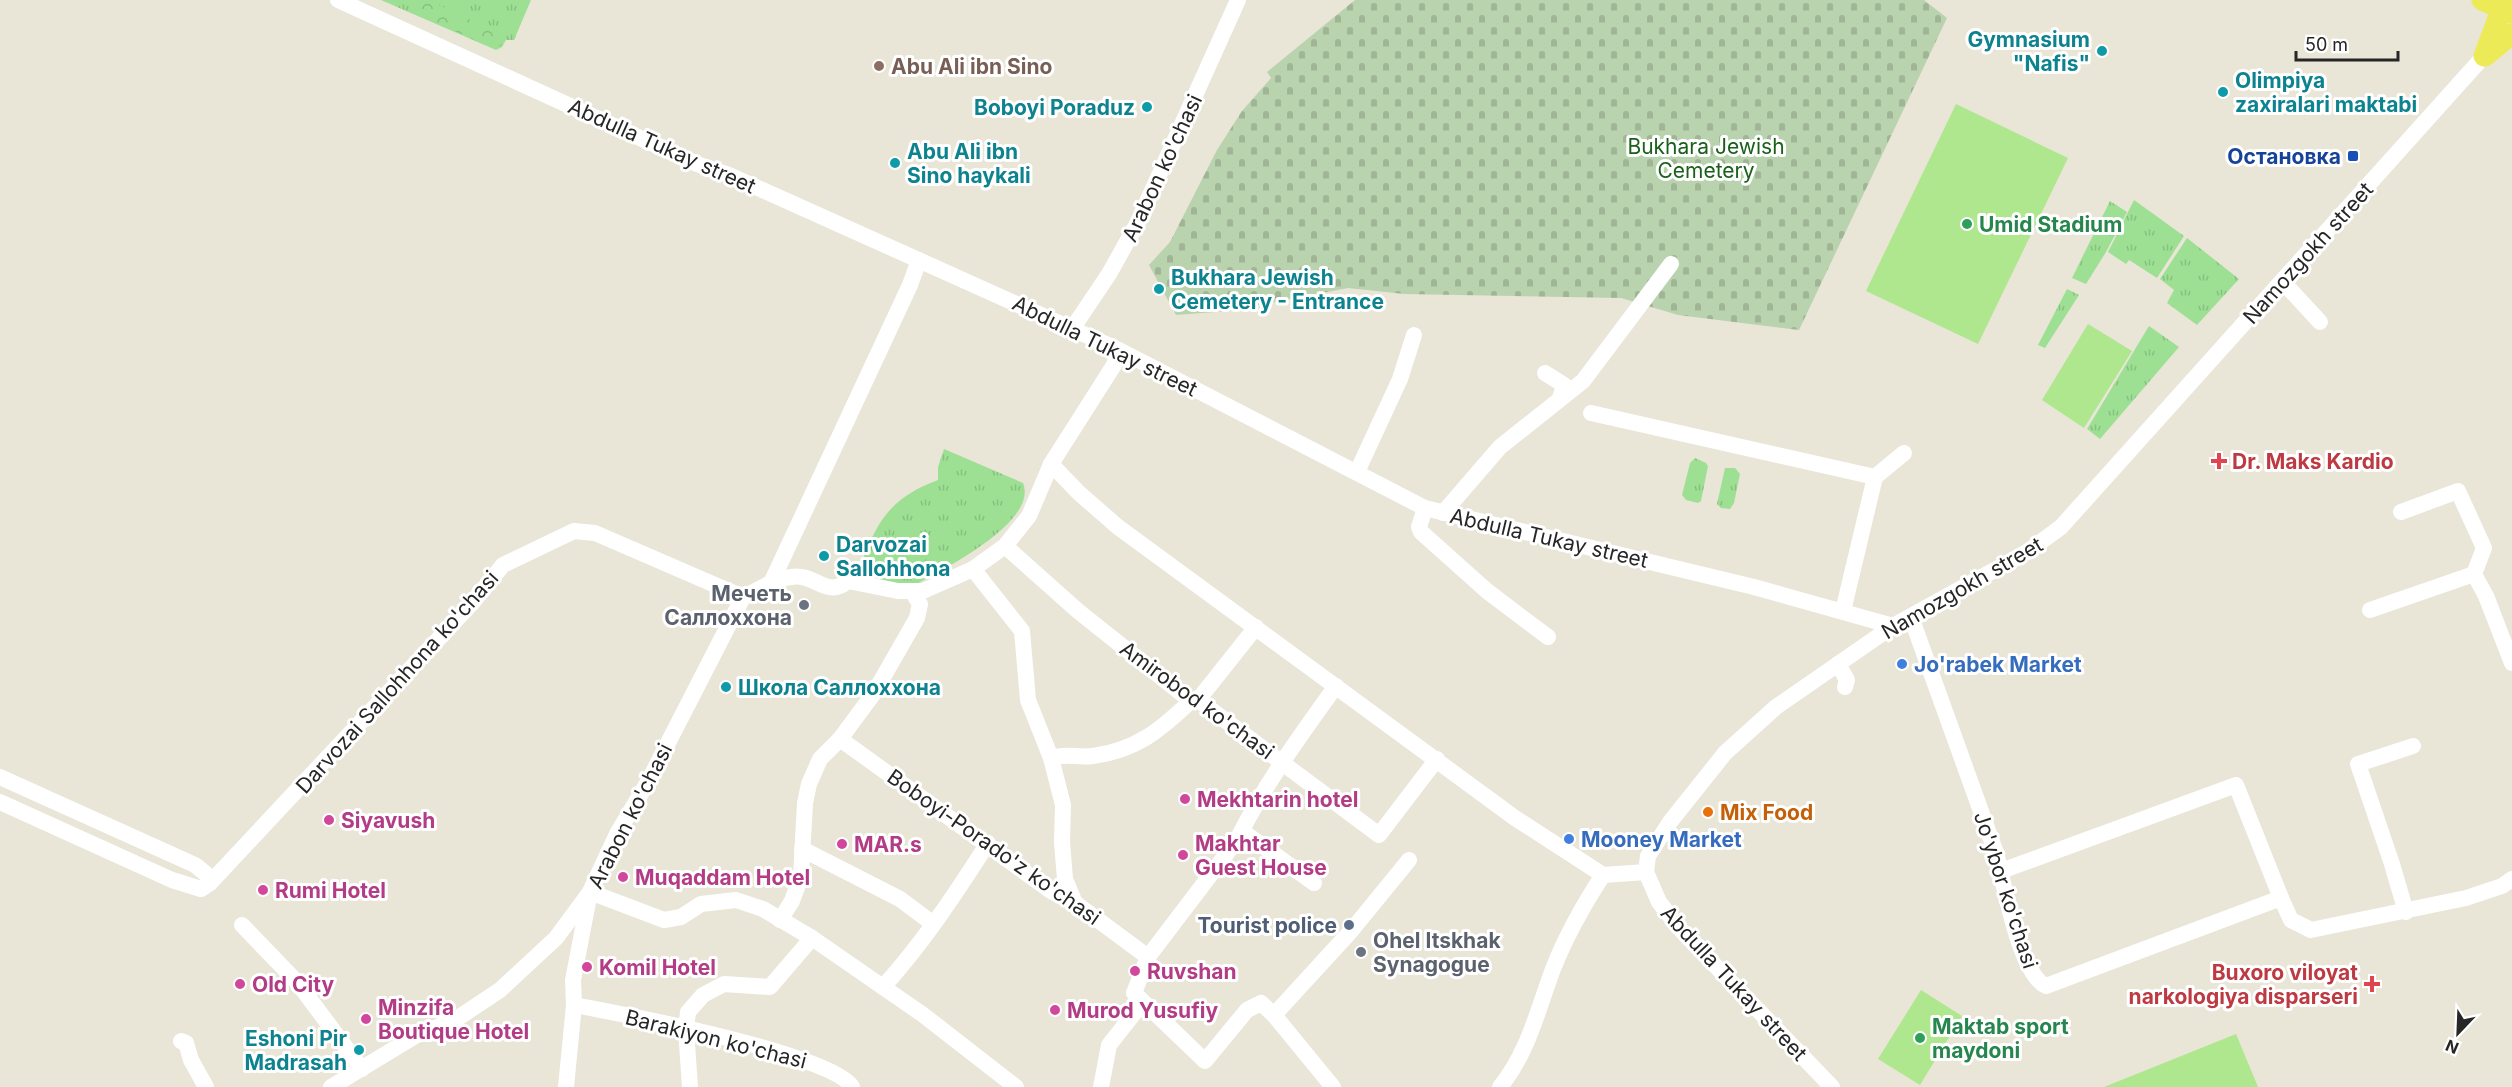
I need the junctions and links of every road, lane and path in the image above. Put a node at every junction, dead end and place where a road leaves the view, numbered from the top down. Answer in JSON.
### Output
{"nodes":[{"id":1,"x":338,"y":0,"type":"edge"},
{"id":2,"x":1238,"y":0,"type":"edge"},
{"id":3,"x":2501,"y":5,"type":"edge"},
{"id":4,"x":2512,"y":34,"type":"edge"},
{"id":5,"x":2484,"y":56,"type":"junction"},
{"id":6,"x":919,"y":260,"type":"junction"},
{"id":7,"x":1671,"y":264,"type":"dead end"},
{"id":8,"x":2282,"y":281,"type":"junction"},
{"id":9,"x":2319,"y":322,"type":"dead end"},
{"id":10,"x":1072,"y":329,"type":"junction"},
{"id":11,"x":1414,"y":335,"type":"dead end"},
{"id":12,"x":1119,"y":350,"type":"junction"},
{"id":13,"x":1545,"y":373,"type":"dead end"},
{"id":14,"x":1560,"y":398,"type":"junction"},
{"id":15,"x":1591,"y":413,"type":"dead end"},
{"id":16,"x":1904,"y":453,"type":"dead end"},
{"id":17,"x":1051,"y":464,"type":"junction"},
{"id":18,"x":1357,"y":472,"type":"junction"},
{"id":19,"x":1875,"y":477,"type":"junction"},
{"id":20,"x":1425,"y":508,"type":"junction"},
{"id":21,"x":2401,"y":512,"type":"dead end"},
{"id":22,"x":1443,"y":513,"type":"junction"},
{"id":23,"x":1005,"y":546,"type":"junction"},
{"id":24,"x":973,"y":569,"type":"junction"},
{"id":25,"x":2474,"y":574,"type":"junction"},
{"id":26,"x":772,"y":581,"type":"junction"},
{"id":27,"x":913,"y":593,"type":"junction"},
{"id":28,"x":743,"y":597,"type":"junction"},
{"id":29,"x":2370,"y":610,"type":"dead end"},
{"id":30,"x":1843,"y":611,"type":"junction"},
{"id":31,"x":1911,"y":617,"type":"junction"},
{"id":32,"x":1893,"y":626,"type":"junction"},
{"id":33,"x":1256,"y":627,"type":"junction"},
{"id":34,"x":1548,"y":637,"type":"dead end"},
{"id":35,"x":2512,"y":663,"type":"edge"},
{"id":36,"x":1838,"y":664,"type":"junction"},
{"id":37,"x":1336,"y":686,"type":"junction"},
{"id":38,"x":1845,"y":687,"type":"dead end"},
{"id":39,"x":1195,"y":700,"type":"junction"},
{"id":40,"x":840,"y":739,"type":"junction"},
{"id":41,"x":2413,"y":746,"type":"dead end"},
{"id":42,"x":1052,"y":758,"type":"junction"},
{"id":43,"x":1437,"y":759,"type":"junction"},
{"id":44,"x":1282,"y":760,"type":"junction"},
{"id":45,"x":0,"y":777,"type":"edge"},
{"id":46,"x":0,"y":802,"type":"edge"},
{"id":47,"x":1242,"y":831,"type":"junction"},
{"id":48,"x":988,"y":843,"type":"junction"},
{"id":49,"x":802,"y":849,"type":"junction"},
{"id":50,"x":1409,"y":860,"type":"dead end"},
{"id":51,"x":2001,"y":871,"type":"junction"},
{"id":52,"x":1646,"y":872,"type":"junction"},
{"id":53,"x":1603,"y":875,"type":"junction"},
{"id":54,"x":2512,"y":879,"type":"edge"},
{"id":55,"x":1314,"y":883,"type":"dead end"},
{"id":56,"x":210,"y":884,"type":"junction"},
{"id":57,"x":590,"y":892,"type":"junction"},
{"id":58,"x":2281,"y":898,"type":"junction"},
{"id":59,"x":1075,"y":903,"type":"junction"},
{"id":60,"x":2406,"y":912,"type":"junction"},
{"id":61,"x":780,"y":920,"type":"junction"},
{"id":62,"x":933,"y":923,"type":"junction"},
{"id":63,"x":242,"y":925,"type":"dead end"},
{"id":64,"x":812,"y":938,"type":"junction"},
{"id":65,"x":1148,"y":957,"type":"junction"},
{"id":66,"x":883,"y":987,"type":"junction"},
{"id":67,"x":1143,"y":1002,"type":"junction"},
{"id":68,"x":574,"y":1005,"type":"junction"},
{"id":69,"x":1274,"y":1015,"type":"junction"},
{"id":70,"x":686,"y":1029,"type":"junction"},
{"id":71,"x":181,"y":1041,"type":"dead end"},
{"id":72,"x":362,"y":1069,"type":"junction"},
{"id":73,"x":206,"y":1087,"type":"edge"},
{"id":74,"x":331,"y":1087,"type":"edge"},
{"id":75,"x":566,"y":1087,"type":"edge"},
{"id":76,"x":690,"y":1087,"type":"edge"},
{"id":77,"x":852,"y":1087,"type":"edge"},
{"id":78,"x":1016,"y":1087,"type":"edge"},
{"id":79,"x":1101,"y":1087,"type":"edge"},
{"id":80,"x":1333,"y":1087,"type":"edge"},
{"id":81,"x":1500,"y":1087,"type":"edge"},
{"id":82,"x":1832,"y":1087,"type":"edge"}],
"edges":[{"from":1,"to":6,"type":"street","name":"Abdulla Tukay street"},
{"from":2,"to":10,"type":"street","name":"Arabon ko'chasi"},
{"from":3,"to":5,"type":"main road"},
{"from":4,"to":5,"type":"main road"},
{"from":5,"to":8,"type":"street","name":"Namozgokh street"},
{"from":6,"to":10,"type":"street","name":"Abdulla Tukay street"},
{"from":6,"to":26,"type":"street"},
{"from":7,"to":14,"type":"street"},
{"from":8,"to":9,"type":"street"},
{"from":8,"to":31,"type":"street","name":"Namozgokh street"},
{"from":10,"to":12,"type":"street","name":"Abdulla Tukay street"},
{"from":11,"to":18,"type":"street"},
{"from":12,"to":17,"type":"street"},
{"from":12,"to":18,"type":"street","name":"Abdulla Tukay street"},
{"from":13,"to":14,"type":"street"},
{"from":14,"to":22,"type":"street"},
{"from":15,"to":19,"type":"street"},
{"from":16,"to":19,"type":"street"},
{"from":17,"to":23,"type":"street"},
{"from":17,"to":33,"type":"street"},
{"from":18,"to":20,"type":"street","name":"Abdulla Tukay street"},
{"from":19,"to":30,"type":"street"},
{"from":20,"to":22,"type":"street","name":"Abdulla Tukay street"},
{"from":20,"to":34,"type":"street"},
{"from":21,"to":25,"type":"street"},
{"from":22,"to":30,"type":"street","name":"Abdulla Tukay street"},
{"from":23,"to":24,"type":"street"},
{"from":23,"to":39,"type":"street","name":"Amirobod ko'chasi"},
{"from":24,"to":27,"type":"street"},
{"from":24,"to":42,"type":"street"},
{"from":25,"to":29,"type":"street"},
{"from":25,"to":35,"type":"street"},
{"from":26,"to":27,"type":"street"},
{"from":26,"to":28,"type":"street"},
{"from":27,"to":40,"type":"street"},
{"from":28,"to":56,"type":"street","name":"Darvozai Sallohhona ko'chasi"},
{"from":28,"to":57,"type":"street","name":"Arabon ko'chasi"},
{"from":30,"to":32,"type":"street","name":"Abdulla Tukay street"},
{"from":31,"to":32,"type":"street","name":"Namozgokh street"},
{"from":31,"to":51,"type":"street","name":"Jo'ybor ko'chasi"},
{"from":32,"to":36,"type":"street","name":"Namozgokh street"},
{"from":33,"to":37,"type":"street"},
{"from":33,"to":39,"type":"street"},
{"from":36,"to":38,"type":"street"},
{"from":36,"to":52,"type":"street","name":"Namozgokh street"},
{"from":37,"to":43,"type":"street"},
{"from":37,"to":44,"type":"street"},
{"from":39,"to":42,"type":"street"},
{"from":39,"to":44,"type":"street","name":"Amirobod ko'chasi"},
{"from":40,"to":48,"type":"street","name":"Boboyi-Porado'z ko'chasi"},
{"from":40,"to":49,"type":"street"},
{"from":41,"to":60,"type":"street"},
{"from":42,"to":59,"type":"street"},
{"from":43,"to":44,"type":"street","name":"Amirobod ko'chasi"},
{"from":43,"to":53,"type":"street"},
{"from":44,"to":47,"type":"street"},
{"from":45,"to":56,"type":"street"},
{"from":46,"to":56,"type":"street"},
{"from":47,"to":55,"type":"street"},
{"from":47,"to":65,"type":"street"},
{"from":48,"to":59,"type":"street","name":"Boboyi-Porado'z ko'chasi"},
{"from":48,"to":62,"type":"street"},
{"from":49,"to":61,"type":"street"},
{"from":49,"to":62,"type":"street"},
{"from":50,"to":69,"type":"street"},
{"from":51,"to":58,"type":"street"},
{"from":51,"to":58,"type":"street","name":"Jo'ybor ko'chasi"},
{"from":52,"to":53,"type":"street"},
{"from":52,"to":82,"type":"street","name":"Abdulla Tukay street"},
{"from":53,"to":81,"type":"street"},
{"from":54,"to":60,"type":"street"},
{"from":57,"to":61,"type":"street"},
{"from":57,"to":68,"type":"street","name":"Arabon ko'chasi"},
{"from":57,"to":72,"type":"street"},
{"from":58,"to":60,"type":"street"},
{"from":59,"to":65,"type":"street","name":"Boboyi-Porado'z ko'chasi"},
{"from":61,"to":64,"type":"street"},
{"from":62,"to":66,"type":"street"},
{"from":63,"to":72,"type":"street"},
{"from":64,"to":66,"type":"street"},
{"from":64,"to":70,"type":"street"},
{"from":65,"to":67,"type":"street"},
{"from":66,"to":78,"type":"street"},
{"from":67,"to":69,"type":"street"},
{"from":67,"to":79,"type":"street"},
{"from":68,"to":70,"type":"street","name":"Barakiyon ko'chasi"},
{"from":68,"to":75,"type":"street","name":"Arabon ko'chasi"},
{"from":69,"to":80,"type":"street"},
{"from":70,"to":76,"type":"street"},
{"from":70,"to":77,"type":"street","name":"Barakiyon ko'chasi"},
{"from":71,"to":73,"type":"street"},
{"from":72,"to":74,"type":"street"}]}
